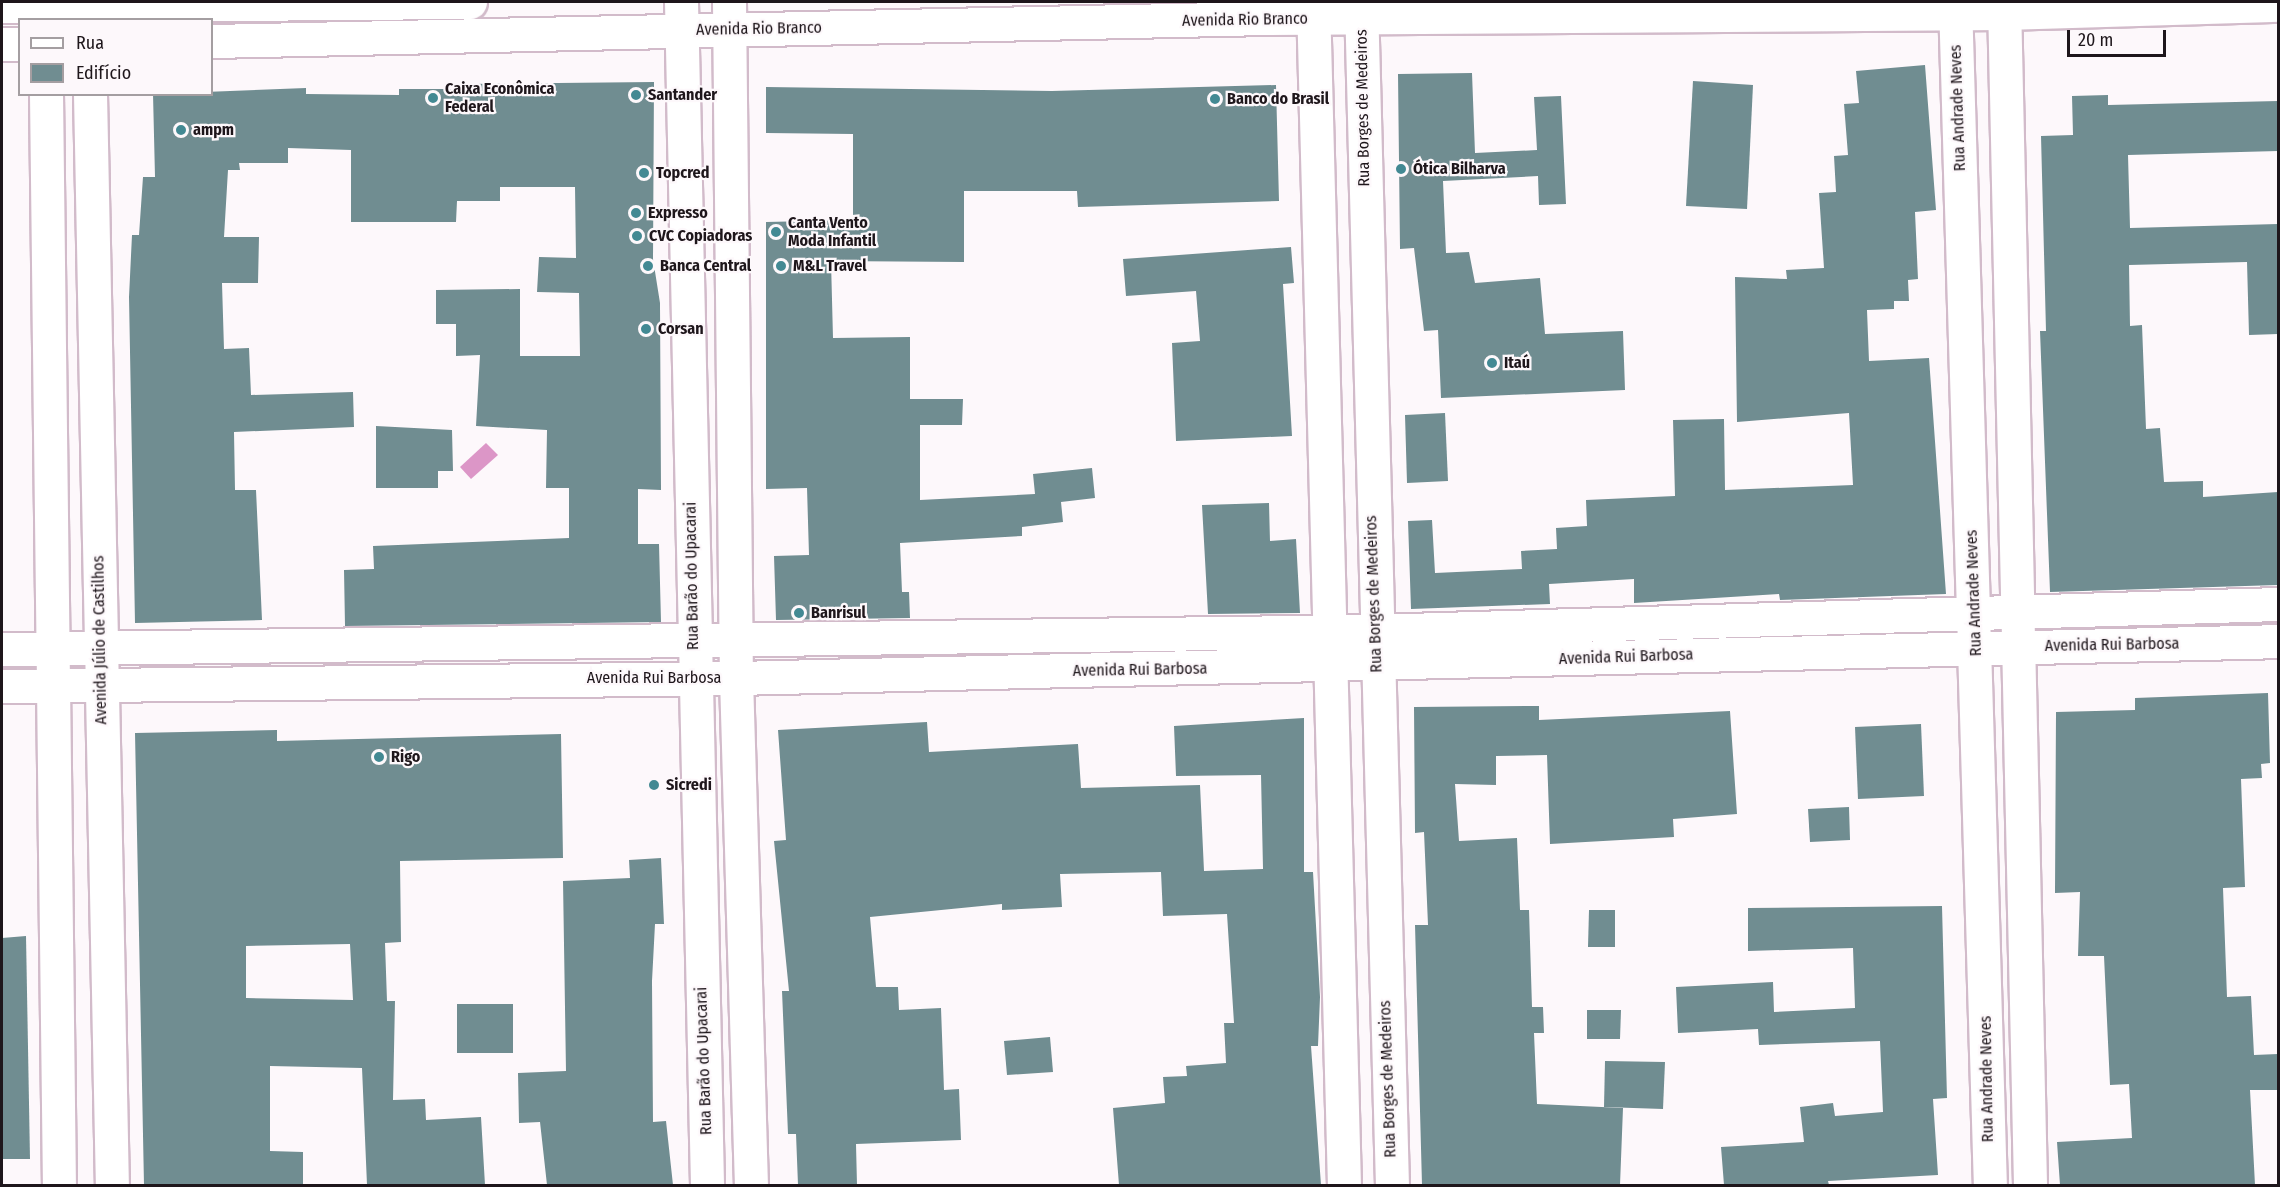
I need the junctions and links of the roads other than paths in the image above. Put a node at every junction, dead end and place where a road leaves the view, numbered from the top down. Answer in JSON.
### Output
{"nodes":[{"id":1,"x":470,"y":2,"type":"edge"},
{"id":2,"x":397,"y":4,"type":"junction"},
{"id":3,"x":2278,"y":5,"type":"edge"},
{"id":4,"x":2,"y":6,"type":"edge"},
{"id":5,"x":1670,"y":7,"type":"edge"},
{"id":6,"x":2004,"y":7,"type":"edge"},
{"id":7,"x":1955,"y":8,"type":"edge"},
{"id":8,"x":44,"y":9,"type":"edge"},
{"id":9,"x":89,"y":9,"type":"edge"},
{"id":10,"x":1313,"y":10,"type":"edge"},
{"id":11,"x":1361,"y":10,"type":"edge"},
{"id":12,"x":1036,"y":14,"type":"edge"},
{"id":13,"x":681,"y":15,"type":"edge"},
{"id":14,"x":729,"y":15,"type":"edge"},
{"id":15,"x":396,"y":38,"type":"junction"},
{"id":16,"x":213,"y":41,"type":"edge"},
{"id":17,"x":2,"y":44,"type":"edge"},
{"id":18,"x":18,"y":44,"type":"edge"},
{"id":19,"x":46,"y":96,"type":"edge"},
{"id":20,"x":90,"y":96,"type":"edge"},
{"id":21,"x":1316,"y":162,"type":"junction"},
{"id":22,"x":1364,"y":165,"type":"junction"},
{"id":23,"x":92,"y":204,"type":"junction"},
{"id":24,"x":48,"y":205,"type":"junction"},
{"id":25,"x":1371,"y":477,"type":"junction"},
{"id":26,"x":1323,"y":479,"type":"junction"},
{"id":27,"x":97,"y":496,"type":"junction"},
{"id":28,"x":53,"y":498,"type":"junction"},
{"id":29,"x":2278,"y":604,"type":"edge"},
{"id":30,"x":2015,"y":611,"type":"junction"},
{"id":31,"x":1975,"y":613,"type":"junction"},
{"id":32,"x":1661,"y":623,"type":"junction"},
{"id":33,"x":1326,"y":632,"type":"junction"},
{"id":34,"x":1374,"y":632,"type":"junction"},
{"id":35,"x":693,"y":639,"type":"junction"},
{"id":36,"x":737,"y":639,"type":"junction"},
{"id":37,"x":2278,"y":641,"type":"edge"},
{"id":38,"x":405,"y":642,"type":"junction"},
{"id":39,"x":100,"y":645,"type":"junction"},
{"id":40,"x":56,"y":646,"type":"junction"},
{"id":41,"x":2015,"y":647,"type":"junction"},
{"id":42,"x":1976,"y":648,"type":"junction"},
{"id":43,"x":2,"y":649,"type":"edge"},
{"id":44,"x":1663,"y":656,"type":"junction"},
{"id":45,"x":1376,"y":664,"type":"junction"},
{"id":46,"x":1327,"y":666,"type":"junction"},
{"id":47,"x":404,"y":678,"type":"junction"},
{"id":48,"x":693,"y":678,"type":"junction"},
{"id":49,"x":736,"y":678,"type":"junction"},
{"id":50,"x":56,"y":683,"type":"junction"},
{"id":51,"x":101,"y":684,"type":"junction"},
{"id":52,"x":2,"y":686,"type":"edge"},
{"id":53,"x":697,"y":826,"type":"junction"},
{"id":54,"x":740,"y":826,"type":"junction"},
{"id":55,"x":2024,"y":950,"type":"junction"},
{"id":56,"x":1983,"y":952,"type":"junction"},
{"id":57,"x":701,"y":953,"type":"junction"},
{"id":58,"x":744,"y":953,"type":"junction"},
{"id":59,"x":59,"y":1185,"type":"edge"},
{"id":60,"x":112,"y":1185,"type":"edge"},
{"id":61,"x":707,"y":1185,"type":"edge"},
{"id":62,"x":751,"y":1185,"type":"edge"},
{"id":63,"x":1344,"y":1185,"type":"edge"},
{"id":64,"x":1392,"y":1185,"type":"edge"},
{"id":65,"x":1989,"y":1185,"type":"edge"},
{"id":66,"x":2030,"y":1185,"type":"edge"}],
"edges":[{"from":1,"to":2,"type":"street"},
{"from":2,"to":9,"type":"street"},
{"from":2,"to":15,"type":"street"},
{"from":3,"to":6,"type":"street","name":"Avenida Rio Branco"},
{"from":4,"to":8,"type":"street"},
{"from":5,"to":7,"type":"street","name":"Avenida Rio Branco"},
{"from":5,"to":11,"type":"street","name":"Avenida Rio Branco"},
{"from":6,"to":7,"type":"street","name":"Avenida Rio Branco"},
{"from":6,"to":30,"type":"street"},
{"from":7,"to":31,"type":"street","name":"Rua Andrade Neves"},
{"from":8,"to":9,"type":"street"},
{"from":10,"to":11,"type":"street","name":"Avenida Rio Branco"},
{"from":10,"to":12,"type":"street","name":"Avenida Rio Branco"},
{"from":10,"to":21,"type":"street"},
{"from":11,"to":22,"type":"street","name":"Rua Borges de Medeiros"},
{"from":12,"to":14,"type":"street","name":"Avenida Rio Branco"},
{"from":13,"to":14,"type":"street","name":"Avenida Rio Branco"},
{"from":13,"to":15,"type":"street","name":"Avenida Rio Branco"},
{"from":13,"to":35,"type":"street","name":"Rua Barão do Upacarai"},
{"from":14,"to":36,"type":"street"},
{"from":15,"to":16,"type":"street","name":"Avenida Rio Branco"},
{"from":17,"to":18,"type":"street"},
{"from":19,"to":24,"type":"street"},
{"from":20,"to":23,"type":"street","name":"Avenida Júlio de Castilhos"},
{"from":21,"to":22,"type":"street"},
{"from":21,"to":26,"type":"street"},
{"from":22,"to":25,"type":"street","name":"Rua Borges de Medeiros"},
{"from":23,"to":24,"type":"street"},
{"from":23,"to":27,"type":"street","name":"Avenida Júlio de Castilhos"},
{"from":24,"to":28,"type":"street"},
{"from":25,"to":26,"type":"street"},
{"from":25,"to":34,"type":"street","name":"Rua Borges de Medeiros"},
{"from":26,"to":33,"type":"street"},
{"from":27,"to":28,"type":"street"},
{"from":27,"to":39,"type":"street","name":"Avenida Júlio de Castilhos"},
{"from":28,"to":40,"type":"street"},
{"from":29,"to":30,"type":"street","name":"Avenida Rui Barbosa"},
{"from":30,"to":31,"type":"street","name":"Avenida Rui Barbosa"},
{"from":30,"to":41,"type":"street"},
{"from":31,"to":32,"type":"street","name":"Avenida Rui Barbosa"},
{"from":31,"to":42,"type":"street","name":"Rua Andrade Neves"},
{"from":32,"to":34,"type":"street","name":"Avenida Rui Barbosa"},
{"from":32,"to":44,"type":"street"},
{"from":33,"to":34,"type":"street","name":"Avenida Rui Barbosa"},
{"from":33,"to":36,"type":"street","name":"Avenida Rui Barbosa"},
{"from":33,"to":46,"type":"street"},
{"from":34,"to":45,"type":"street","name":"Rua Borges de Medeiros"},
{"from":35,"to":36,"type":"street","name":"Avenida Rui Barbosa"},
{"from":35,"to":38,"type":"street","name":"Avenida Rui Barbosa"},
{"from":35,"to":48,"type":"street","name":"Rua Barão do Upacarai"},
{"from":36,"to":49,"type":"street"},
{"from":37,"to":41,"type":"street","name":"Avenida Rui Barbosa"},
{"from":38,"to":39,"type":"street","name":"Avenida Rui Barbosa"},
{"from":38,"to":47,"type":"street"},
{"from":39,"to":40,"type":"street","name":"Avenida Rui Barbosa"},
{"from":39,"to":51,"type":"street","name":"Avenida Júlio de Castilhos"},
{"from":40,"to":43,"type":"street","name":"Avenida Rui Barbosa"},
{"from":40,"to":50,"type":"street"},
{"from":41,"to":42,"type":"street","name":"Avenida Rui Barbosa"},
{"from":41,"to":55,"type":"street"},
{"from":42,"to":44,"type":"street","name":"Avenida Rui Barbosa"},
{"from":42,"to":56,"type":"street","name":"Rua Andrade Neves"},
{"from":44,"to":45,"type":"street","name":"Avenida Rui Barbosa"},
{"from":45,"to":46,"type":"street","name":"Avenida Rui Barbosa"},
{"from":45,"to":64,"type":"street","name":"Rua Borges de Medeiros"},
{"from":46,"to":49,"type":"street","name":"Avenida Rui Barbosa"},
{"from":46,"to":63,"type":"street"},
{"from":47,"to":48,"type":"street","name":"Avenida Rui Barbosa"},
{"from":47,"to":51,"type":"street","name":"Avenida Rui Barbosa"},
{"from":48,"to":49,"type":"street","name":"Avenida Rui Barbosa"},
{"from":48,"to":53,"type":"street","name":"Rua Barão do Upacarai"},
{"from":49,"to":54,"type":"street"},
{"from":50,"to":51,"type":"street","name":"Avenida Rui Barbosa"},
{"from":50,"to":52,"type":"street","name":"Avenida Rui Barbosa"},
{"from":50,"to":59,"type":"street"},
{"from":51,"to":60,"type":"street","name":"Avenida Júlio de Castilhos"},
{"from":53,"to":54,"type":"street"},
{"from":53,"to":57,"type":"street","name":"Rua Barão do Upacarai"},
{"from":54,"to":58,"type":"street"},
{"from":55,"to":56,"type":"street"},
{"from":55,"to":66,"type":"street"},
{"from":56,"to":65,"type":"street","name":"Rua Andrade Neves"},
{"from":57,"to":58,"type":"street"},
{"from":57,"to":61,"type":"street","name":"Rua Barão do Upacarai"},
{"from":58,"to":62,"type":"street"}]}
